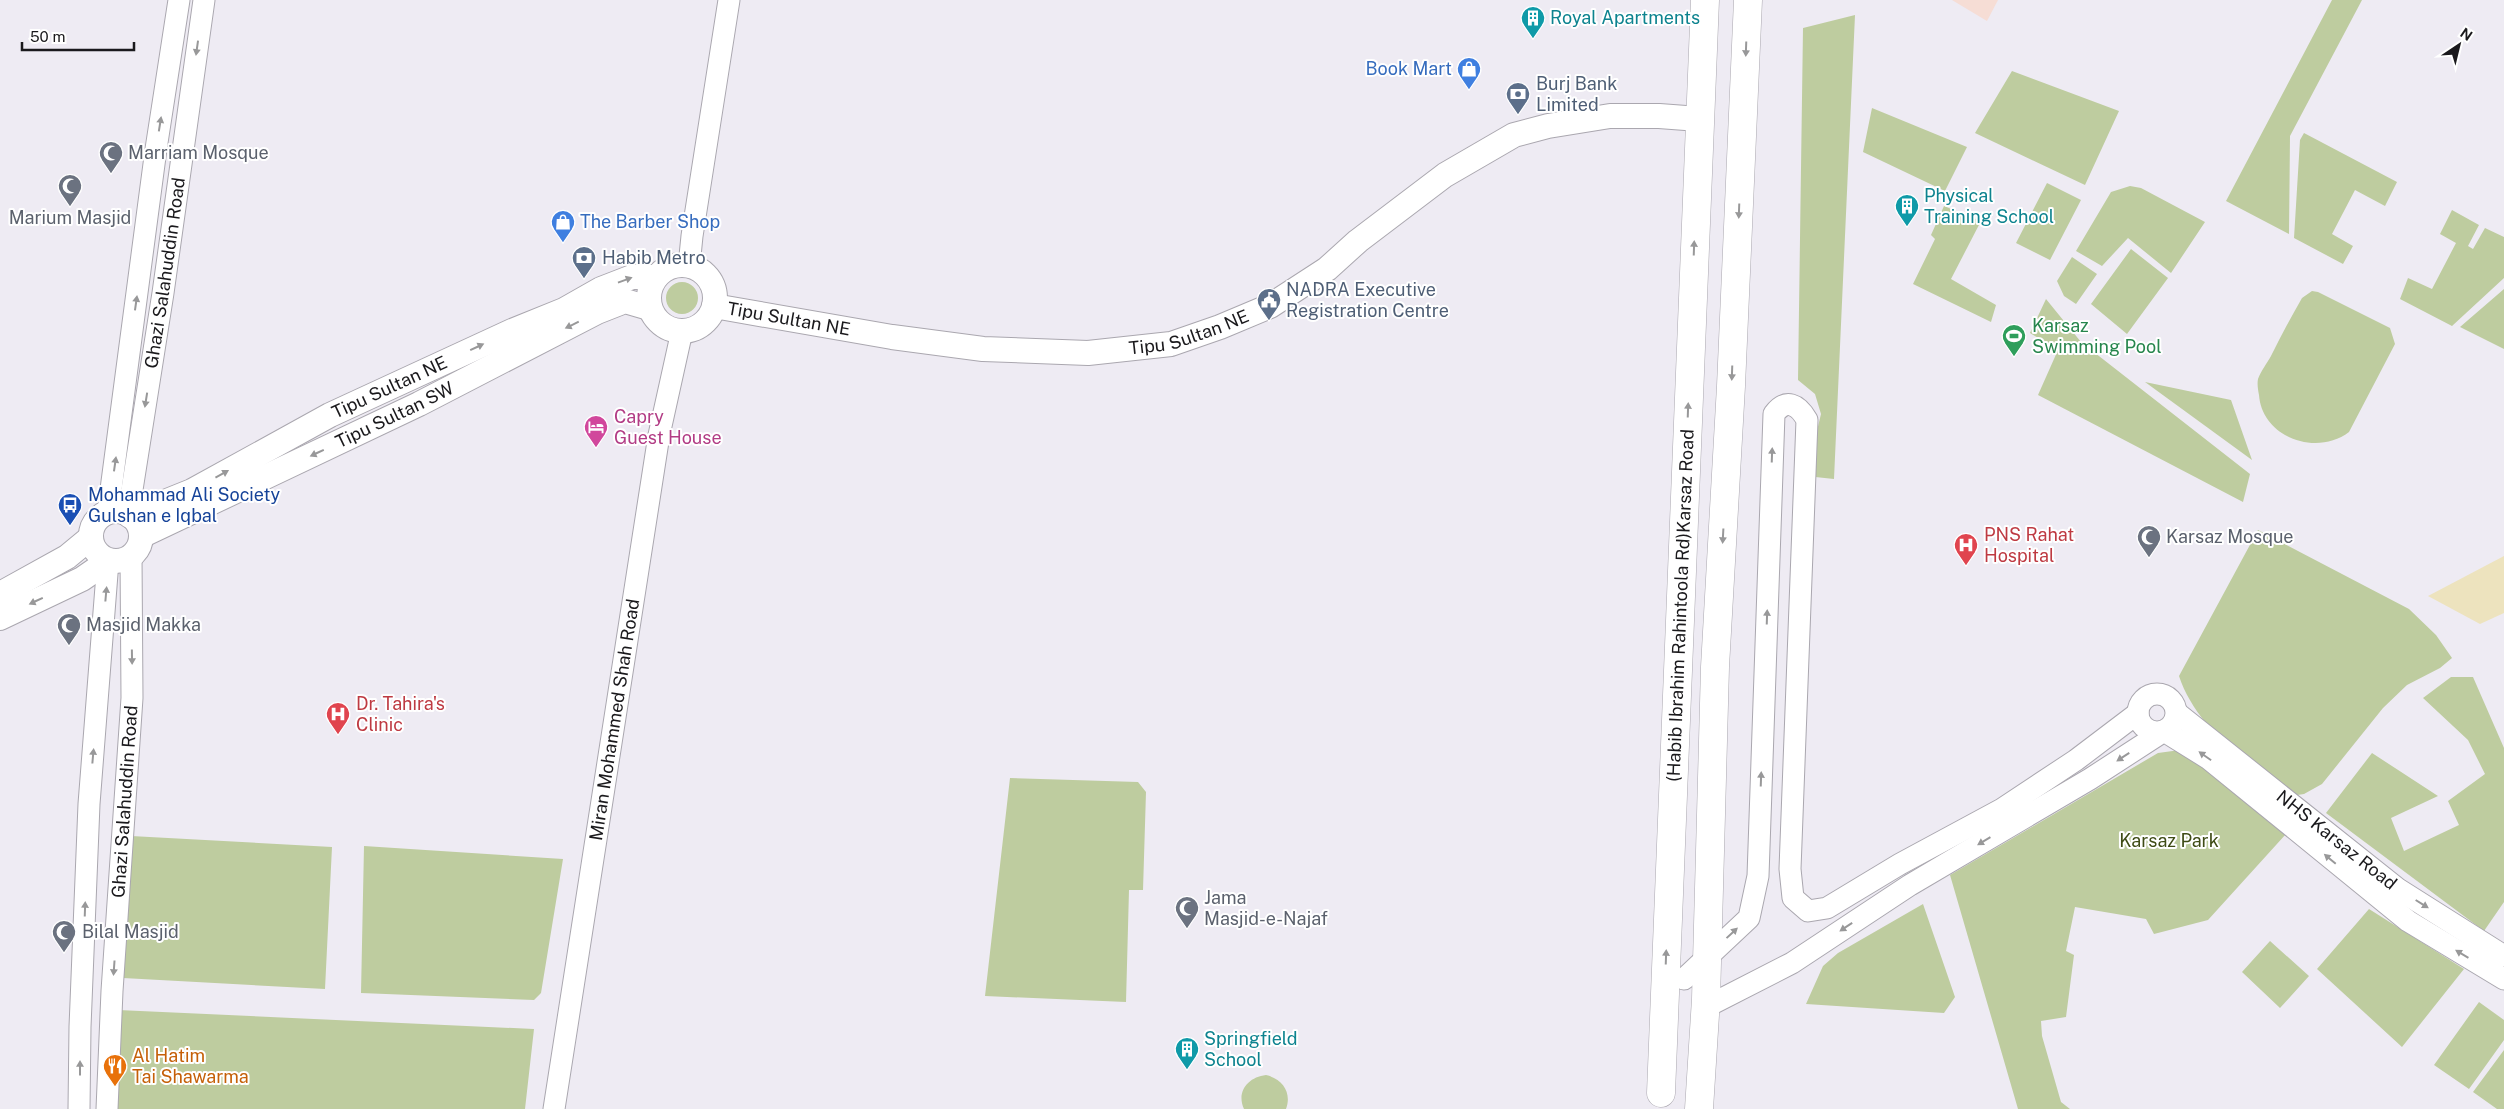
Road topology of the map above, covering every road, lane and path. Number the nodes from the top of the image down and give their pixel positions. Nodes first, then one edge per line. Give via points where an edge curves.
1 (179, 0) edge
2 (204, 0) edge
3 (730, 0) edge
4 (1705, 0) edge
5 (1748, 0) edge
6 (1699, 119) junction
7 (689, 266) junction
8 (656, 277) junction
9 (714, 306) junction
10 (649, 308) junction
11 (682, 331) junction
12 (128, 527) junction
13 (90, 538) junction
14 (108, 561) junction
15 (0, 594) edge
16 (0, 618) edge
17 (2138, 713) junction
18 (2177, 713) junction
19 (2164, 731) junction
20 (2076, 760) junction
21 (2090, 779) junction
22 (1708, 956) junction
23 (2504, 956) edge
24 (1684, 979) junction
25 (2504, 979) edge
26 (1706, 1003) junction
27 (1661, 1101) edge
28 (79, 1109) edge
29 (107, 1109) edge
30 (554, 1109) edge
31 (1699, 1109) edge

12 -> 1 street, Ghazi Salahuddin Road via 156,149
2 -> 12 street, Ghazi Salahuddin Road
3 - 7 street
4 - 6 highway, (Habib Ibrahim Rahintoola Rd)Karsaz Road
5 -> 22 highway via 1715,667
6 - 9 main road, Tipu Sultan NE via 1610,116 1514,135 1445,175 1358,241 1327,269 1270,306 1171,344 1088,353 982,349
27 -> 6 highway, (Habib Ibrahim Rahintoola Rd)Karsaz Road
7 - 8 main road, Tipu Sultan NE via 673,266
7 - 9 main road, Tipu Sultan NE via 708,279 714,289
8 - 10 main road via 650,287
12 -> 8 main road, Tipu Sultan NE via 330,415 564,310 601,289 632,277
9 - 11 main road, Tipu Sultan NE via 702,324
10 - 11 main road via 659,322 671,330
10 -> 12 main road, Tipu Sultan SW via 625,301 597,312 419,404
11 - 30 street, Miran Mohammed Shah Road via 658,435
12 - 13 main road via 102,515 93,525
12 - 14 main road via 116,562
12 -> 29 street, Ghazi Salahuddin Road via 132,698
13 - 14 main road via 96,552
13 - 15 main road via 67,557
14 -> 16 main road via 82,579
28 -> 14 street, Ghazi Salahuddin Road via 89,804
17 - 18 street via 2144,700 2157,694 2171,700
17 - 19 street via 2139,720 2149,731
17 - 20 street
18 - 19 street via 2175,721
18 -> 23 street, NHS Karsaz Road via 2398,889
19 -> 21 street
25 -> 19 street via 2408,921 2209,759
20 - 21 street
22 -> 20 street via 1749,918 1758,876 1774,414 1779,407 1794,404 1807,420 1790,869 1793,898 1808,911 1827,908 2002,809
21 -> 26 street via 1910,885 1792,964
22 - 24 street
22 - 26 highway
24 - 26 highway via 1694,979
24 - 27 highway via 1674,995 1674,1031
26 - 31 highway

